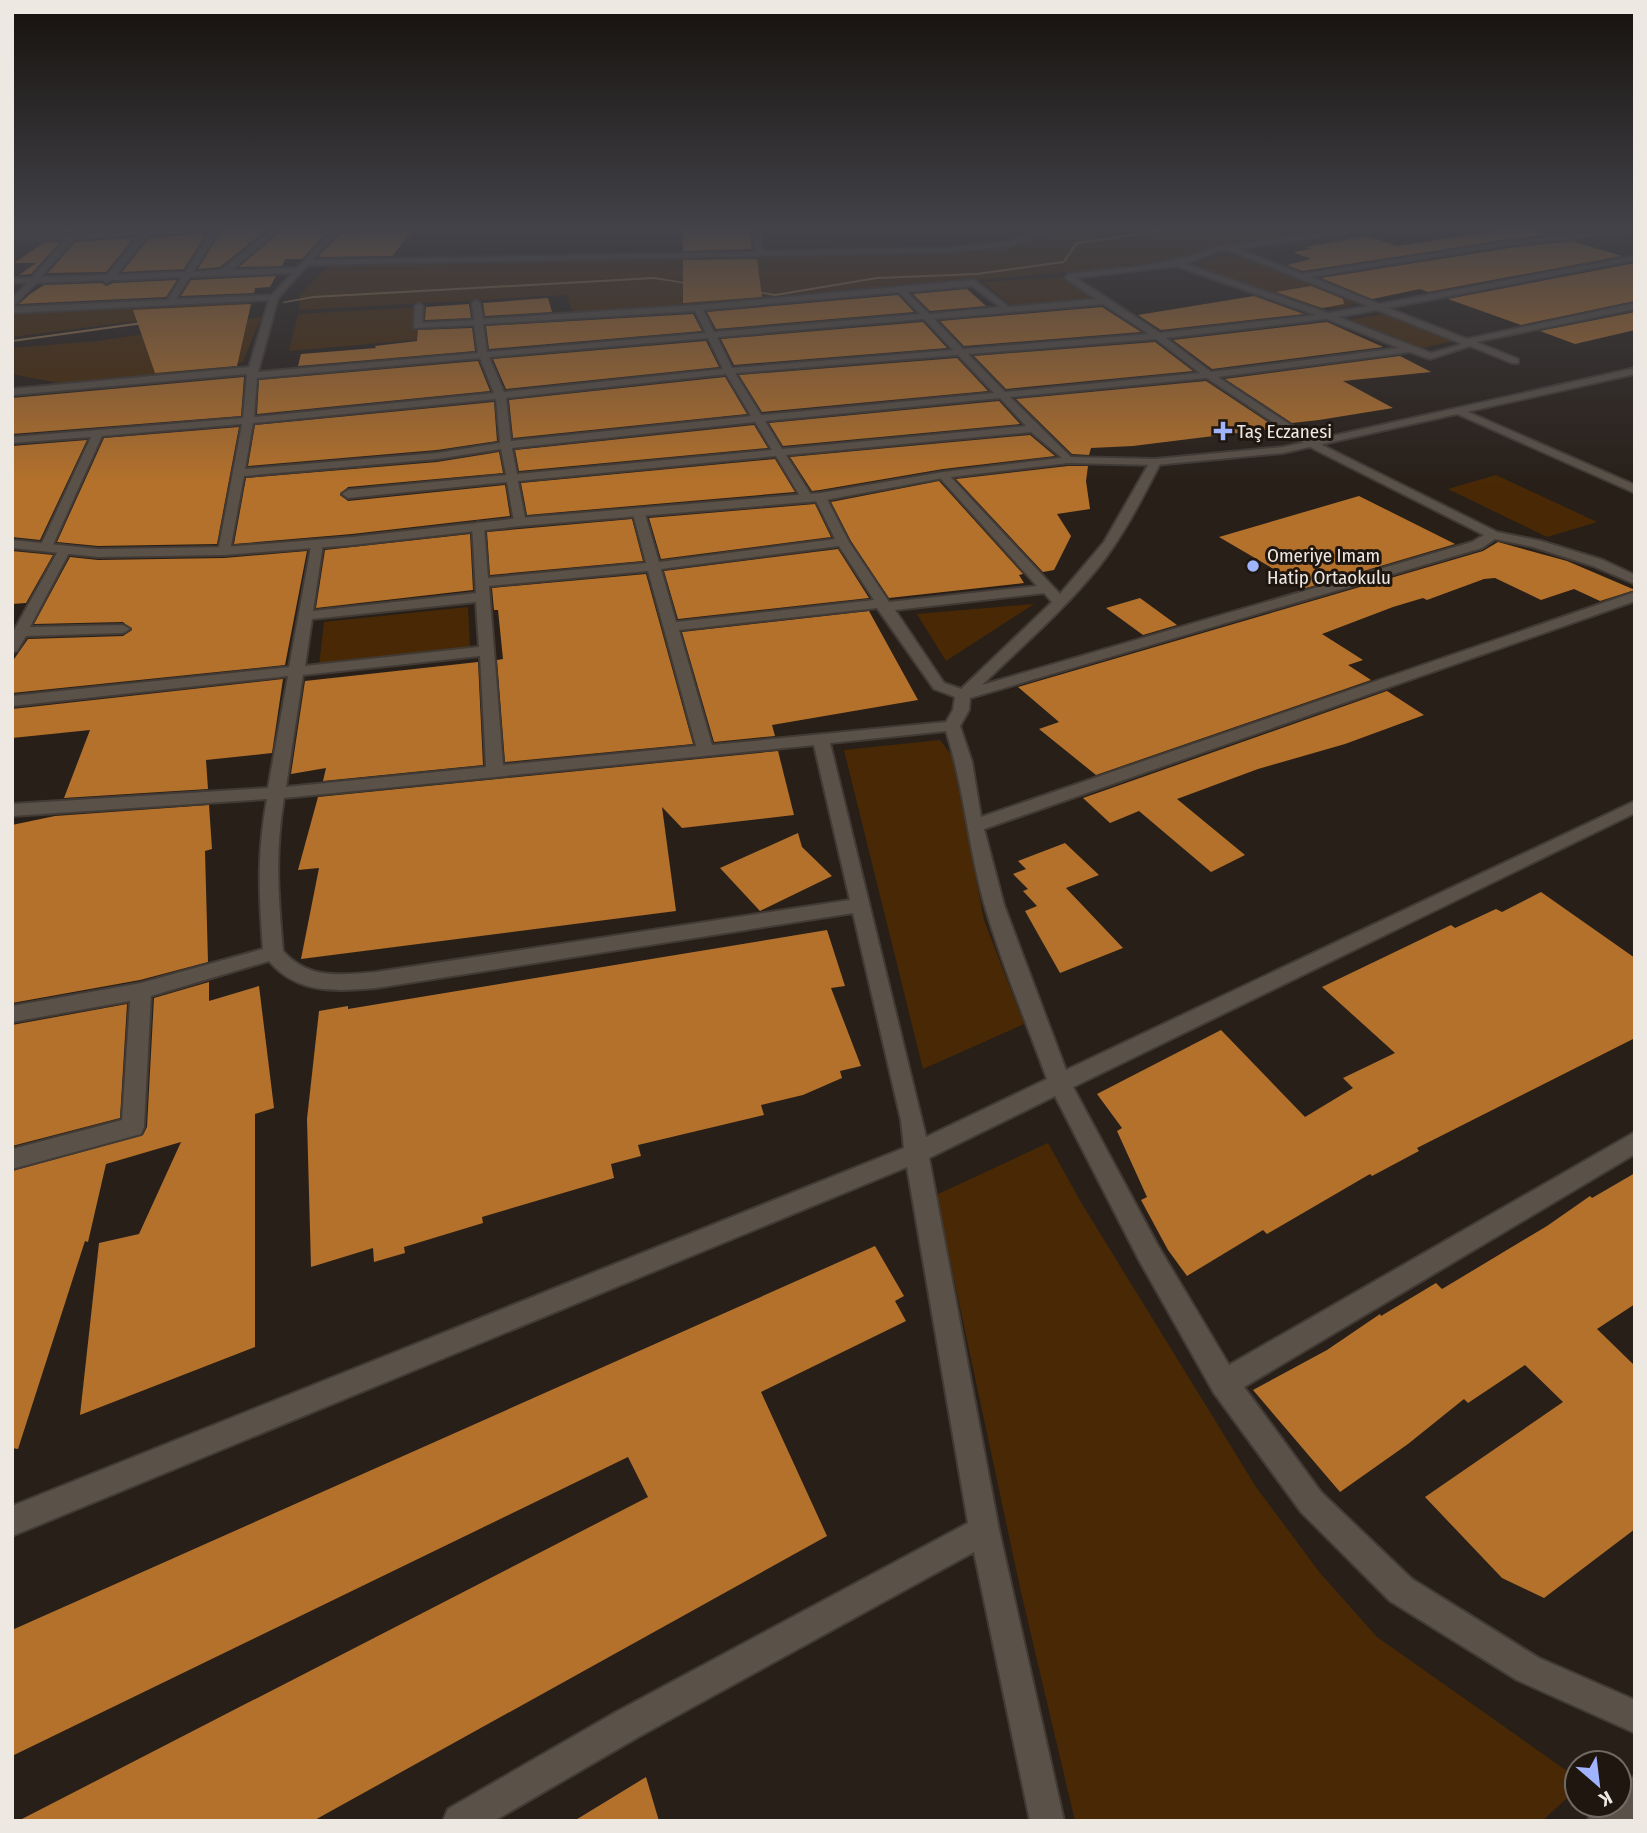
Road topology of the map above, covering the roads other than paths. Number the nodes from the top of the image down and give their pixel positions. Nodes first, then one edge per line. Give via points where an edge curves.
1 (270, 313) edge
2 (418, 313) edge
3 (477, 313) edge
4 (627, 313) edge
5 (700, 313) edge
6 (922, 313) edge
7 (971, 313) edge
8 (1122, 313) edge
9 (1318, 313) edge
10 (1347, 313) edge
11 (1392, 313) edge
12 (1604, 313) edge
13 (1328, 316) junction
14 (926, 317) junction
15 (478, 322) junction
16 (712, 335) junction
17 (1158, 336) junction
18 (1465, 342) junction
19 (1410, 349) junction
20 (963, 352) junction
21 (483, 355) junction
22 (1515, 360) dead end
23 (729, 371) junction
24 (1635, 371) edge
25 (253, 372) junction
26 (1209, 375) junction
27 (12, 392) edge
28 (1003, 395) junction
29 (501, 396) junction
30 (1458, 411) junction
31 (759, 419) junction
32 (248, 420) junction
33 (1034, 428) junction
34 (98, 433) junction
35 (12, 440) edge
36 (506, 445) junction
37 (1314, 445) junction
38 (778, 452) junction
39 (1068, 460) junction
40 (1155, 461) junction
41 (239, 473) junction
42 (943, 475) junction
43 (513, 477) junction
44 (1635, 489) edge
45 (348, 494) dead end
46 (814, 497) junction
47 (639, 514) junction
48 (520, 522) junction
49 (478, 526) junction
50 (1493, 535) junction
51 (843, 542) junction
52 (12, 544) edge
53 (317, 544) junction
54 (46, 547) junction
55 (64, 551) junction
56 (224, 551) junction
57 (656, 566) junction
58 (1635, 580) edge
59 (480, 590) junction
60 (1052, 596) junction
61 (1635, 596) edge
62 (883, 605) junction
63 (305, 616) junction
64 (20, 624) edge
65 (669, 627) junction
66 (123, 629) dead end
67 (12, 648) edge
68 (486, 652) junction
69 (294, 671) junction
70 (963, 695) junction
71 (12, 701) edge
72 (952, 726) junction
73 (821, 740) junction
74 (706, 752) junction
75 (495, 772) junction
76 (277, 793) junction
77 (1635, 806) edge
78 (12, 810) edge
79 (974, 826) junction
80 (860, 905) junction
81 (273, 953) junction
82 (141, 991) junction
83 (12, 1014) edge
84 (1060, 1084) junction
85 (1635, 1142) edge
86 (916, 1153) junction
87 (12, 1159) edge
88 (1224, 1383) junction
89 (12, 1521) edge
90 (984, 1531) junction
91 (1635, 1717) edge
92 (1635, 1793) edge
93 (460, 1821) edge
94 (1047, 1821) edge
95 (1604, 1821) edge

1 - 25 street
2 - 15 street via 417,326
3 - 15 street
4 - 15 street
5 - 16 street
6 - 14 street
7 - 14 street
8 - 17 street
9 - 13 street
10 - 13 street
11 - 18 street
12 - 18 street
13 - 17 street
13 - 19 street
14 - 16 street
14 - 20 street
15 - 21 street
16 - 21 street
16 - 23 street
17 - 20 street
17 - 26 street
18 - 19 street via 1465,347 1430,356
18 - 22 street
19 - 26 street
20 - 23 street
20 - 28 street
21 - 25 street
21 - 29 street
23 - 29 street
23 - 31 street
24 - 30 street
25 - 27 street
25 - 32 street
26 - 28 street
26 - 37 street
28 - 31 street
28 - 33 street
29 - 32 street
29 - 36 street
30 - 37 street
30 - 44 street
31 - 36 street
31 - 38 street
32 - 34 street
32 - 41 street
33 - 38 street
33 - 39 street
34 - 35 street
34 - 54 street
36 - 41 street via 437,456
36 - 43 street
37 - 40 street
37 - 50 street
38 - 43 street
38 - 46 street
39 - 40 street
39 - 42 street
40 - 60 street via 1094,565
41 - 56 street
42 - 46 street
42 - 60 street
43 - 45 street
43 - 48 street
46 - 47 street
46 - 51 street
47 - 48 street
47 - 57 street
48 - 49 street
49 - 53 street
49 - 59 street
50 - 58 street via 1598,563
50 - 70 street via 1463,549
51 - 57 street
51 - 62 street
52 - 54 street
53 - 56 street
53 - 63 street
54 - 55 street
55 - 56 street
55 - 64 street
57 - 59 street
57 - 65 street
59 - 63 street
59 - 68 street
60 - 62 street
60 - 70 street via 1031,632
61 - 79 street
62 - 65 street
62 - 70 street via 939,686
63 - 69 street
64 - 66 street
64 - 67 street
65 - 74 street
68 - 69 street
68 - 75 street
69 - 71 street
69 - 76 street
70 - 72 street
72 - 73 street
72 - 79 street via 964,762
73 - 74 street
73 - 80 street
74 - 75 street
75 - 76 street
76 - 78 street
76 - 81 street via 267,865
77 - 84 street
79 - 84 street via 994,905
80 - 81 street via 376,980 330,983 304,979 288,972
80 - 86 street
81 - 82 street
82 - 83 street
82 - 87 street via 134,1127
84 - 86 street
84 - 88 street via 1148,1252
85 - 88 street
86 - 89 street
86 - 90 street
88 - 91 street via 1311,1502 1401,1590 1528,1669
90 - 93 street via 628,1724
90 - 94 street
92 - 95 street

